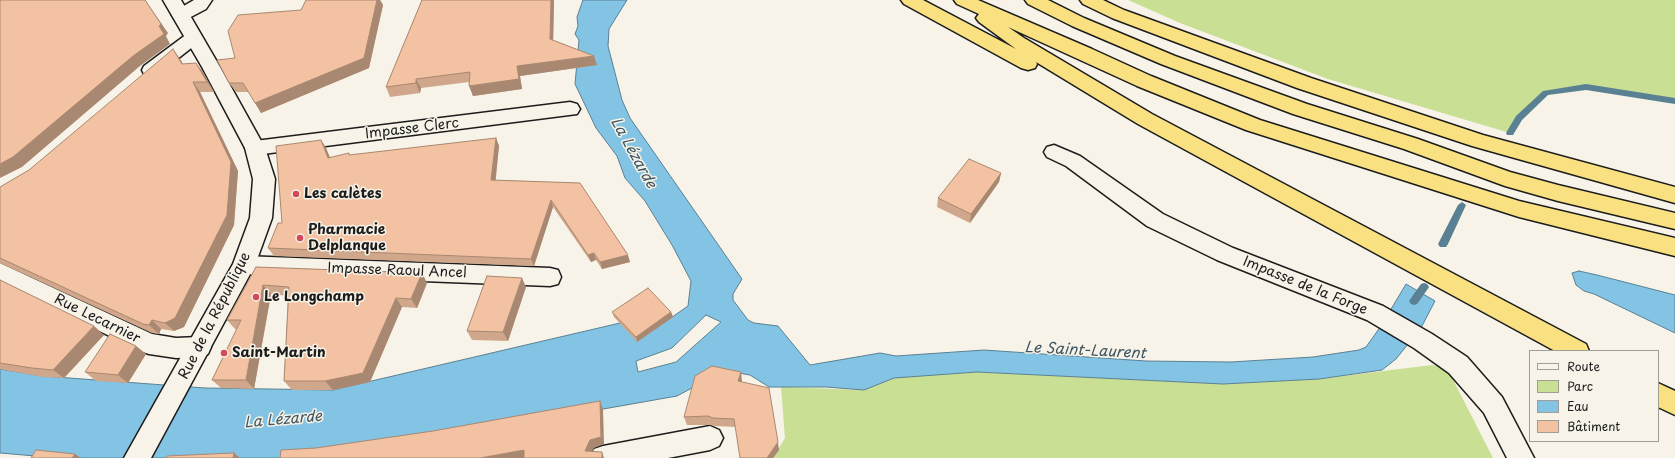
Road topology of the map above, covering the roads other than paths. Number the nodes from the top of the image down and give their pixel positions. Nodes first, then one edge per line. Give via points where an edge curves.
1 (203, 0) edge
2 (910, 0) edge
3 (960, 0) edge
4 (963, 0) edge
5 (1034, 0) edge
6 (1089, 0) edge
7 (176, 8) edge
8 (193, 38) junction
9 (136, 82) edge
10 (570, 109) dead end
11 (1145, 119) junction
12 (1411, 144) junction
13 (255, 148) junction
14 (1054, 152) dead end
15 (1675, 195) edge
16 (1675, 202) edge
17 (1675, 221) edge
18 (1675, 247) edge
19 (244, 265) junction
20 (0, 272) edge
21 (550, 276) dead end
22 (199, 346) junction
23 (1575, 350) edge
24 (1659, 395) edge
25 (1675, 404) edge
26 (710, 438) dead end
27 (138, 458) edge
28 (603, 458) edge
29 (1521, 458) edge

1 - 7 street via 200,5
2 - 11 highway via 1024,62
3 - 11 highway via 1017,42
4 - 18 highway via 1144,81 1253,125 1519,209
5 - 12 highway via 1078,22 1168,60 1300,109
6 - 15 highway via 1118,14 1304,83 1479,141
7 - 8 street, Rue de la République
8 - 9 street
8 - 13 street, Rue de la République
10 - 13 street, Impasse Clerc
11 - 23 highway
12 - 16 highway via 1582,184
12 - 17 highway via 1505,178
13 - 19 street, Rue de la République via 264,179 261,218
14 - 29 street, Impasse de la Forge via 1072,161 1155,220 1225,254 1376,313 1423,341 1458,365 1493,405
19 - 21 street, Impasse Raoul Ancel
19 - 22 street, Rue de la République
20 - 22 street, Rue Lecarnier via 149,344 176,348
22 - 27 street, Rue de la République
24 - 25 highway
26 - 28 street

